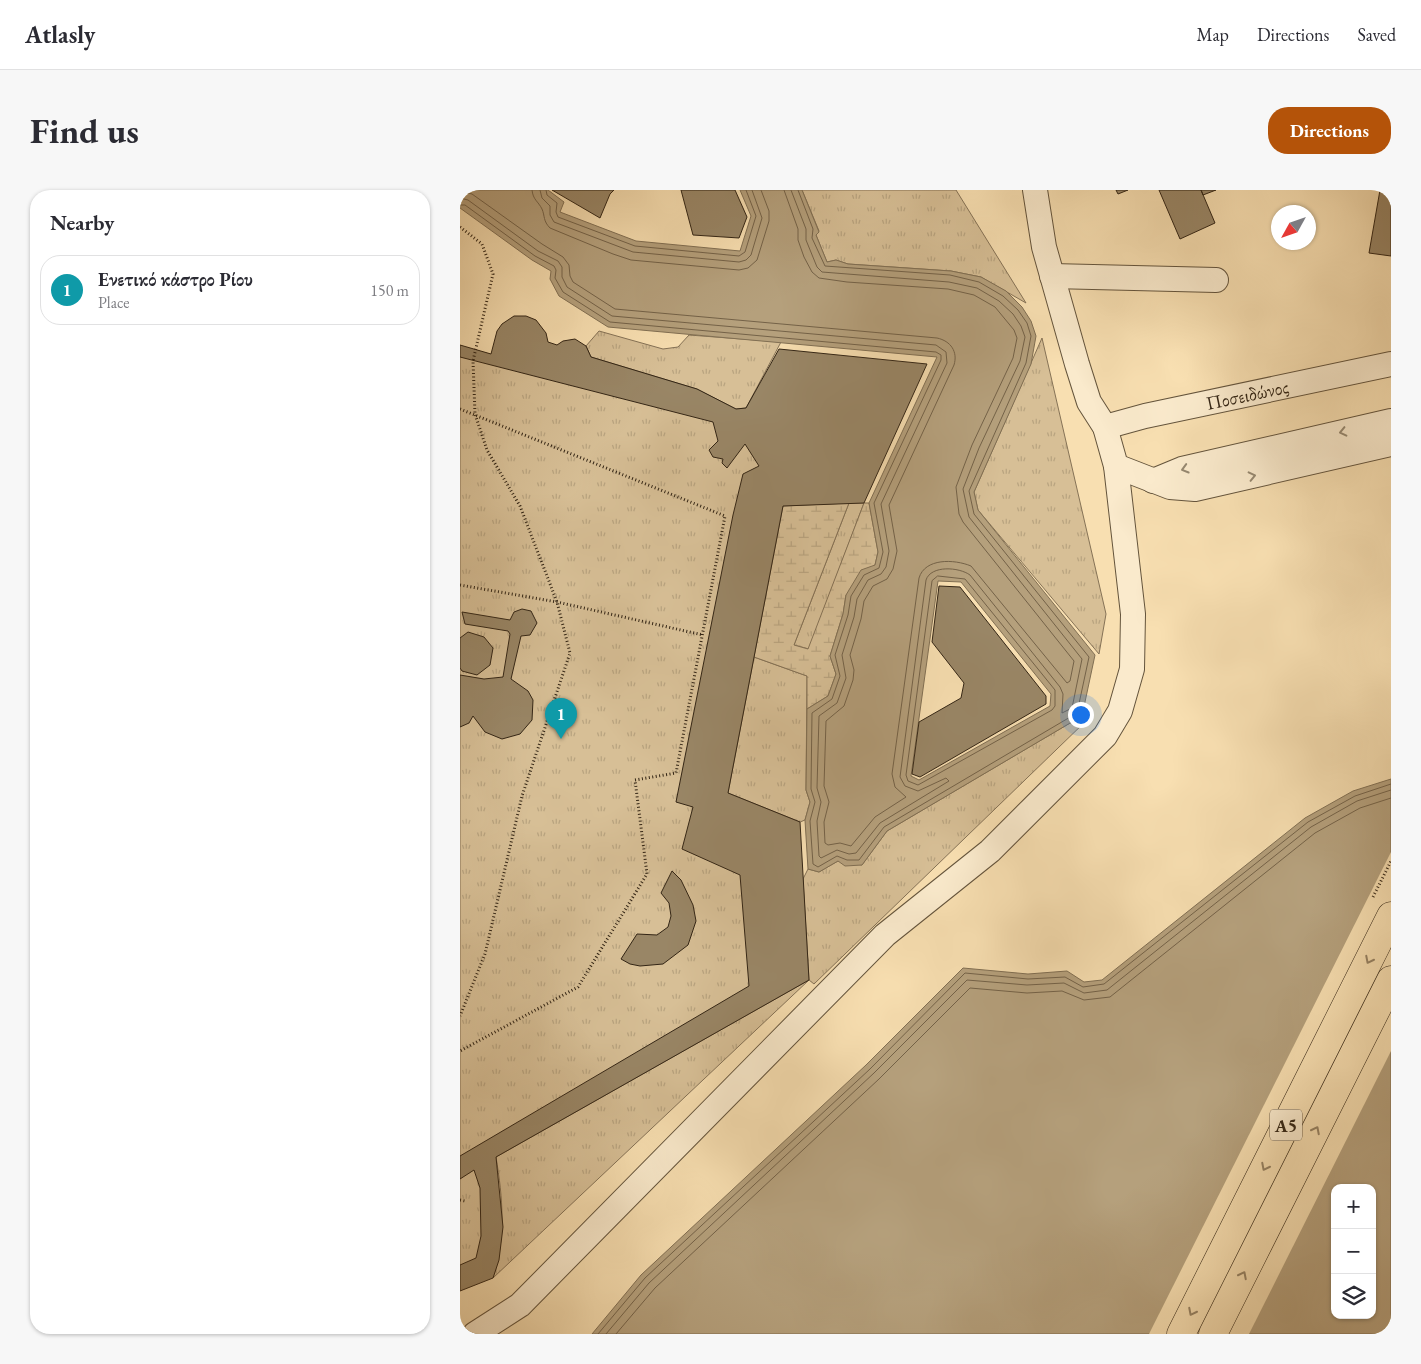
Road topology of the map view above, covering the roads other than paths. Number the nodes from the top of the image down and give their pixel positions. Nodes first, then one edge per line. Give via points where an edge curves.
1 (1035, 190) edge
2 (1052, 276) junction
3 (1216, 280) dead end
4 (1391, 364) edge
5 (1391, 421) edge
6 (1105, 427) junction
7 (1391, 444) edge
8 (1116, 466) junction
9 (1153, 481) junction
10 (1391, 916) edge
11 (1391, 980) edge
12 (476, 1334) edge
13 (1181, 1334) edge
14 (1213, 1334) edge

1 - 2 street
2 - 3 street
2 - 6 street via 1089,402
4 - 6 street, Ποσειδώνος
5 -> 9 street via 1182,469
6 - 8 street
9 -> 7 street via 1194,489
8 - 9 street
8 - 12 street via 1133,614 1132,669 1120,711 1106,736 990,851 885,935 520,1305
10 -> 13 highway, Α5
14 -> 11 highway, Α5

